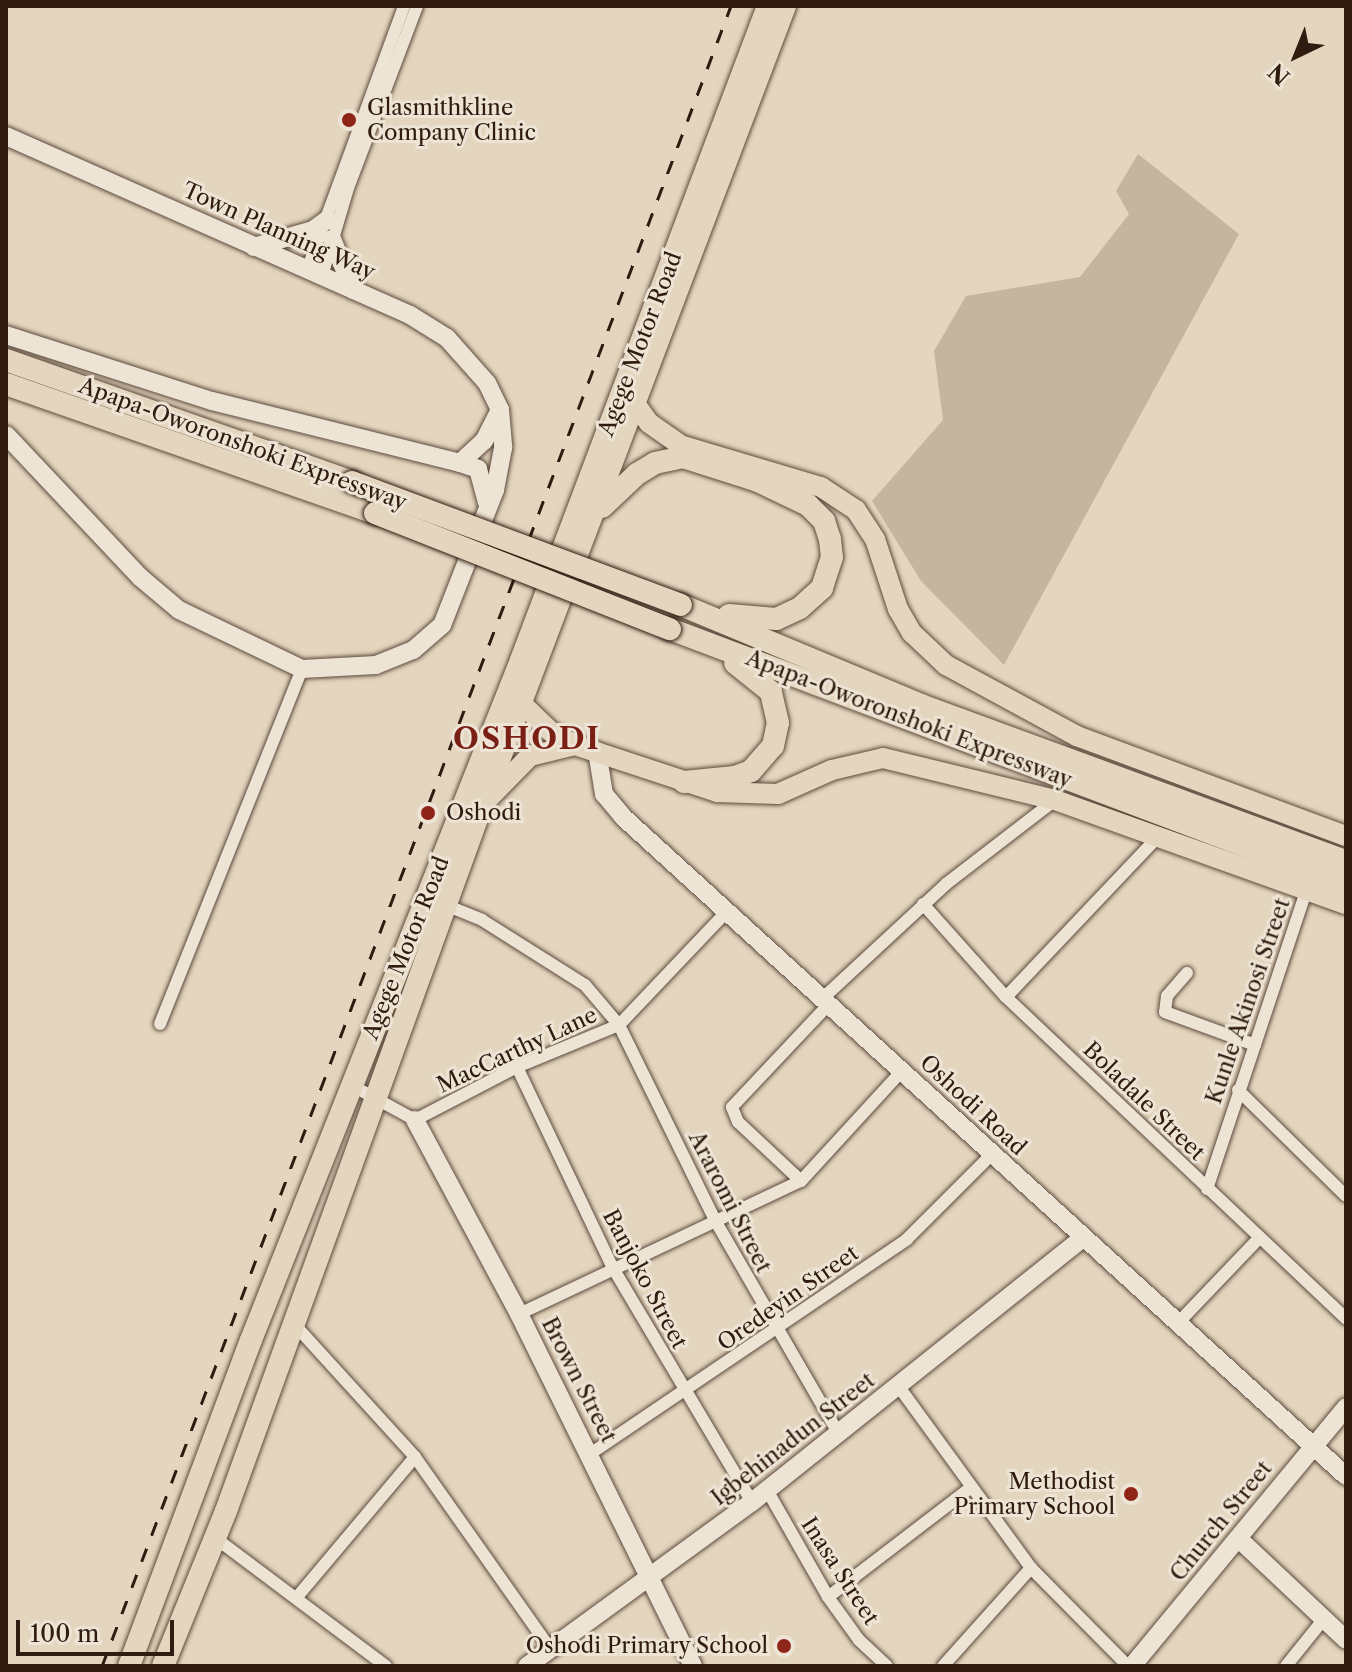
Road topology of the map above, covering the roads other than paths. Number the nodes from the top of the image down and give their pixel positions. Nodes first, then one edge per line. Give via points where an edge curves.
1 (404, 6) edge
2 (417, 6) edge
3 (768, 6) edge
4 (785, 6) edge
5 (6, 136) edge
6 (705, 197) junction
7 (331, 221) junction
8 (254, 247) junction
9 (314, 273) junction
10 (353, 290) junction
11 (6, 335) edge
12 (6, 360) edge
13 (6, 384) edge
14 (636, 405) junction
15 (500, 410) junction
16 (6, 435) edge
17 (460, 463) junction
18 (597, 512) junction
19 (487, 513) junction
20 (681, 605) junction
21 (670, 629) junction
22 (302, 669) junction
23 (522, 704) junction
24 (575, 745) junction
25 (597, 751) junction
26 (684, 782) junction
27 (1055, 800) junction
28 (482, 805) junction
29 (1159, 836) junction
30 (1346, 836) edge
31 (1346, 861) edge
32 (1310, 880) junction
33 (1346, 884) edge
34 (923, 904) junction
35 (1346, 904) edge
36 (448, 906) junction
37 (728, 910) junction
38 (1187, 973) dead end
39 (1006, 997) junction
40 (826, 1001) junction
41 (160, 1024) dead end
42 (619, 1025) junction
43 (1255, 1045) junction
44 (517, 1067) junction
45 (901, 1072) junction
46 (351, 1085) junction
47 (1238, 1090) junction
48 (377, 1102) junction
49 (415, 1120) junction
50 (992, 1154) junction
51 (801, 1181) junction
52 (1207, 1189) junction
53 (1346, 1196) edge
54 (716, 1222) junction
55 (1260, 1237) junction
56 (1082, 1239) junction
57 (613, 1268) junction
58 (519, 1314) junction
59 (1346, 1319) edge
60 (294, 1324) junction
61 (1177, 1324) junction
62 (774, 1331) junction
63 (899, 1387) junction
64 (684, 1394) junction
65 (1346, 1407) edge
66 (839, 1434) junction
67 (1313, 1447) junction
68 (590, 1454) junction
69 (415, 1457) junction
70 (1346, 1476) edge
71 (969, 1489) junction
72 (767, 1490) junction
73 (752, 1502) junction
74 (214, 1537) junction
75 (1239, 1539) junction
76 (1031, 1568) junction
77 (648, 1579) junction
78 (297, 1597) junction
79 (828, 1597) junction
80 (1323, 1620) junction
81 (1346, 1640) edge
82 (549, 1647) junction
83 (129, 1666) edge
84 (163, 1666) edge
85 (386, 1666) edge
86 (527, 1666) edge
87 (693, 1666) edge
88 (887, 1666) edge
89 (943, 1666) edge
90 (1130, 1666) edge
91 (1286, 1666) edge

1 - 7 street
2 - 7 street
3 - 6 highway, Agege Motor Road
4 - 6 highway, Agege Motor Road
5 - 8 street, Town Planning Way
6 - 14 highway, Agege Motor Road
6 - 46 highway, Agege Motor Road
7 - 8 street
7 - 9 street
7 - 9 street
7 - 10 street
8 - 9 street, Town Planning Way
9 - 10 street, Town Planning Way
10 - 15 street, Town Planning Way via 447,338 471,360
11 - 17 street, Apapa-Oworonshoki Expressway via 212,401
12 - 20 highway, Apapa-Oworonshoki Expressway, bridge
13 - 21 highway, Apapa-Oworonshoki Expressway, bridge via 375,513
14 - 18 highway, Agege Motor Road
14 - 30 main road, Apapa-Oworonshoki Expressway via 649,423 680,445 821,487 856,510 875,539 898,609 912,633 946,665 1077,736
15 - 17 street via 484,441
15 - 19 street via 503,448
16 - 22 street via 140,577 179,610
17 - 19 street via 478,469 485,480
18 - 20 highway via 637,474 655,463 683,457 792,494 824,521 832,557 822,588 785,616 754,620
18 - 23 highway, Agege Motor Road
19 - 22 street via 450,611 429,638 376,665
20 - 31 highway, Apapa-Oworonshoki Expressway via 921,705
21 - 26 highway via 744,668 774,700 773,746 751,771
21 - 32 highway, Apapa-Oworonshoki Expressway
22 - 41 street
23 - 24 main road, Apapa-Oworonshoki Expressway via 551,732
23 - 28 highway, Agege Motor Road
24 - 25 main road, Apapa-Oworonshoki Expressway
24 - 28 main road, Apapa-Oworonshoki Expressway via 530,756
25 - 26 main road, Apapa-Oworonshoki Expressway
25 - 37 street, Oshodi Road via 599,779 613,806
26 - 27 main road, Apapa-Oworonshoki Expressway via 753,797 778,794 832,770 883,758
27 - 29 main road, Apapa-Oworonshoki Expressway
27 - 34 street
28 - 36 highway, Agege Motor Road
29 - 32 main road, Apapa-Oworonshoki Expressway
29 - 39 street
32 - 33 highway, Apapa-Oworonshoki Expressway
32 - 35 main road, Apapa-Oworonshoki Expressway
32 - 43 street, Kunle Akinosi Street
34 - 39 street, Boladale Street
34 - 40 street
36 - 42 street, Araromi Street via 482,920 585,985
36 - 48 highway, Agege Motor Road
37 - 40 street, Oshodi Road
37 - 42 street, MacCarthy Lane
38 - 43 street via 1167,996 1165,1012
39 - 52 street, Boladale Street
40 - 45 street, Oshodi Road
40 - 51 street via 732,1107 738,1122
42 - 44 street, MacCarthy Lane
42 - 54 street, Araromi Street
43 - 47 street, Kunle Akinosi Street
44 - 49 street, MacCarthy Lane
44 - 57 street, Banjoko Street
45 - 50 street, Oshodi Road
45 - 51 street
46 - 48 street
46 - 83 highway, Agege Motor Road
47 - 52 street, Kunle Akinosi Street
47 - 53 street
48 - 49 street
48 - 60 highway, Agege Motor Road
49 - 58 street, Brown Street
50 - 56 street, Oshodi Road
50 - 62 street, Oredeyin Street via 907,1239
51 - 54 street
52 - 55 street, Boladale Street
54 - 57 street
54 - 62 street, Araromi Street
55 - 59 street, Boladale Street
55 - 61 street
56 - 61 street, Oshodi Road
56 - 63 street, Igbehinadun Street
57 - 58 street
57 - 64 street, Banjoko Street
58 - 68 street, Brown Street
60 - 69 street
60 - 74 highway, Agege Motor Road
61 - 67 street, Oshodi Road
62 - 64 street, Oredeyin Street
62 - 66 street, Araromi Street
63 - 66 street, Igbehinadun Street
63 - 71 street
64 - 68 street, Oredeyin Street
64 - 73 street, Banjoko Street
65 - 67 street, Church Street
66 - 72 street, Igbehinadun Street
67 - 70 street, Oshodi Road
67 - 75 street, Church Street
68 - 77 street, Brown Street
69 - 78 street
69 - 82 street
71 - 76 street
71 - 79 street
72 - 73 street, Igbehinadun Street
72 - 79 street, Inasa Street
73 - 77 street, Igbehinadun Street
74 - 78 street
74 - 84 highway, Agege Motor Road
75 - 80 street
75 - 90 street, Church Street
76 - 89 street
76 - 90 street
77 - 82 street, Igbehinadun Street
77 - 87 street, Brown Street
78 - 85 street
79 - 88 street, Inasa Street via 859,1640
80 - 81 street
80 - 91 street
82 - 86 street, Igbehinadun Street

